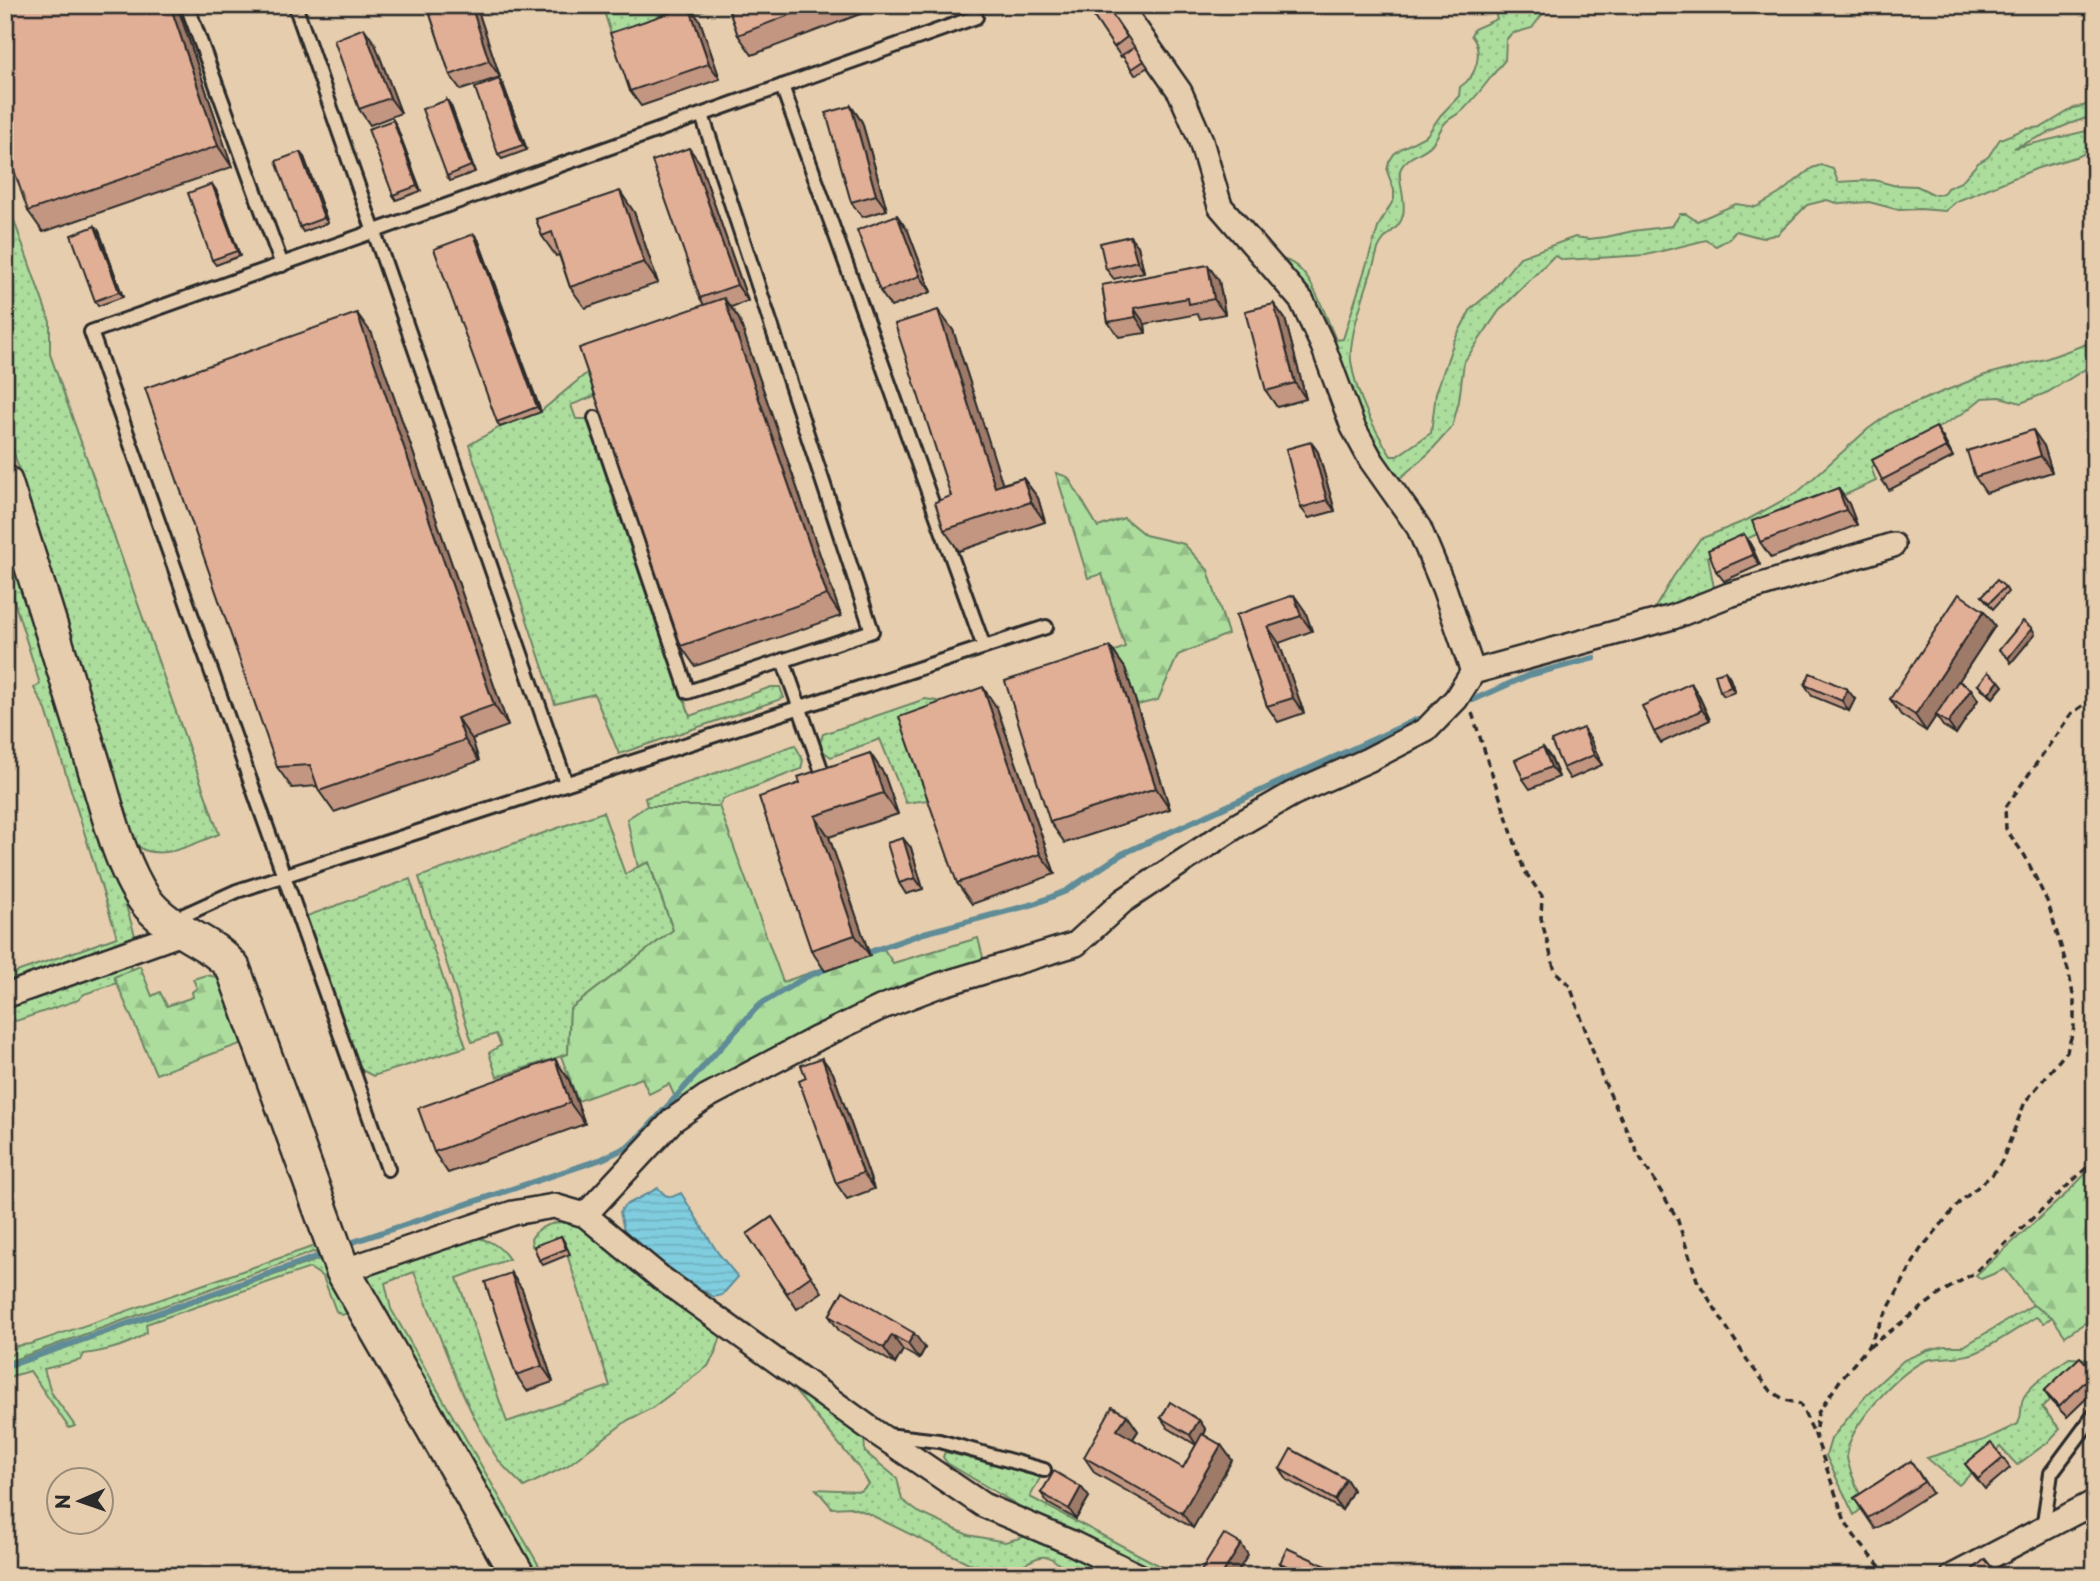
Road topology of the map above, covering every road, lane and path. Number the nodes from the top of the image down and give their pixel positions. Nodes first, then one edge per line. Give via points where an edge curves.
1 (187, 5) edge
2 (295, 5) edge
3 (1119, 5) edge
4 (976, 17) dead end
5 (782, 86) junction
6 (702, 115) junction
7 (375, 233) junction
8 (282, 265) junction
9 (594, 418) edge
10 (5, 482) edge
11 (1893, 545) dead end
12 (1046, 627) dead end
13 (984, 647) junction
14 (783, 660) junction
15 (1468, 679) junction
16 (2095, 697) edge
17 (799, 708) junction
18 (821, 769) edge
19 (566, 783) junction
20 (284, 875) junction
21 (174, 928) junction
22 (5, 996) edge
23 (2095, 1160) edge
24 (388, 1169) dead end
25 (585, 1215) junction
26 (343, 1271) junction
27 (1867, 1348) junction
28 (2095, 1414) edge
29 (878, 1434) junction
30 (1815, 1435) junction
31 (1044, 1470) dead end
32 (2095, 1502) edge
33 (2043, 1529) junction
34 (517, 1576) edge
35 (1139, 1576) edge
36 (1888, 1576) edge
37 (1953, 1576) edge

1 - 8 lane
2 - 7 lane
3 - 15 street via 1180,92 1200,138 1220,206 1302,301 1353,427 1419,528 1444,587
4 - 5 lane
5 - 6 lane
5 - 13 lane
6 - 7 lane
6 - 14 lane via 872,631
7 - 8 lane
7 - 19 lane
8 - 20 lane via 91,332
9 - 14 lane via 688,692
10 - 21 street via 127,865 147,902
11 - 15 street
12 - 13 lane
13 - 17 lane
14 - 17 lane
15 - 25 street via 1426,730 1238,825 1123,901 1076,944 880,1008 706,1097 673,1120
15 - 30 path via 1524,870 1542,896 1541,918 1555,971 1570,986 1602,1077 1637,1154 1677,1218 1697,1280 1749,1363 1771,1391 1800,1404
16 - 27 path via 2071,714 2055,734 2005,808 2004,818 2048,902 2068,970 2074,1028 2067,1051 2025,1102 1993,1174 1960,1202 1920,1250
17 - 18 lane
17 - 19 lane
19 - 20 lane
20 - 21 lane via 237,891
20 - 24 lane
21 - 22 street
21 - 26 street via 224,957 233,968
23 - 27 path via 1974,1273
25 - 26 street via 554,1206 513,1213
25 - 29 street via 661,1278
26 - 34 street
27 - 30 path via 1818,1413
28 - 33 lane via 2051,1473
29 - 31 lane via 939,1441
29 - 35 street via 983,1504
30 - 36 path via 1845,1521
32 - 33 street
33 - 37 street

